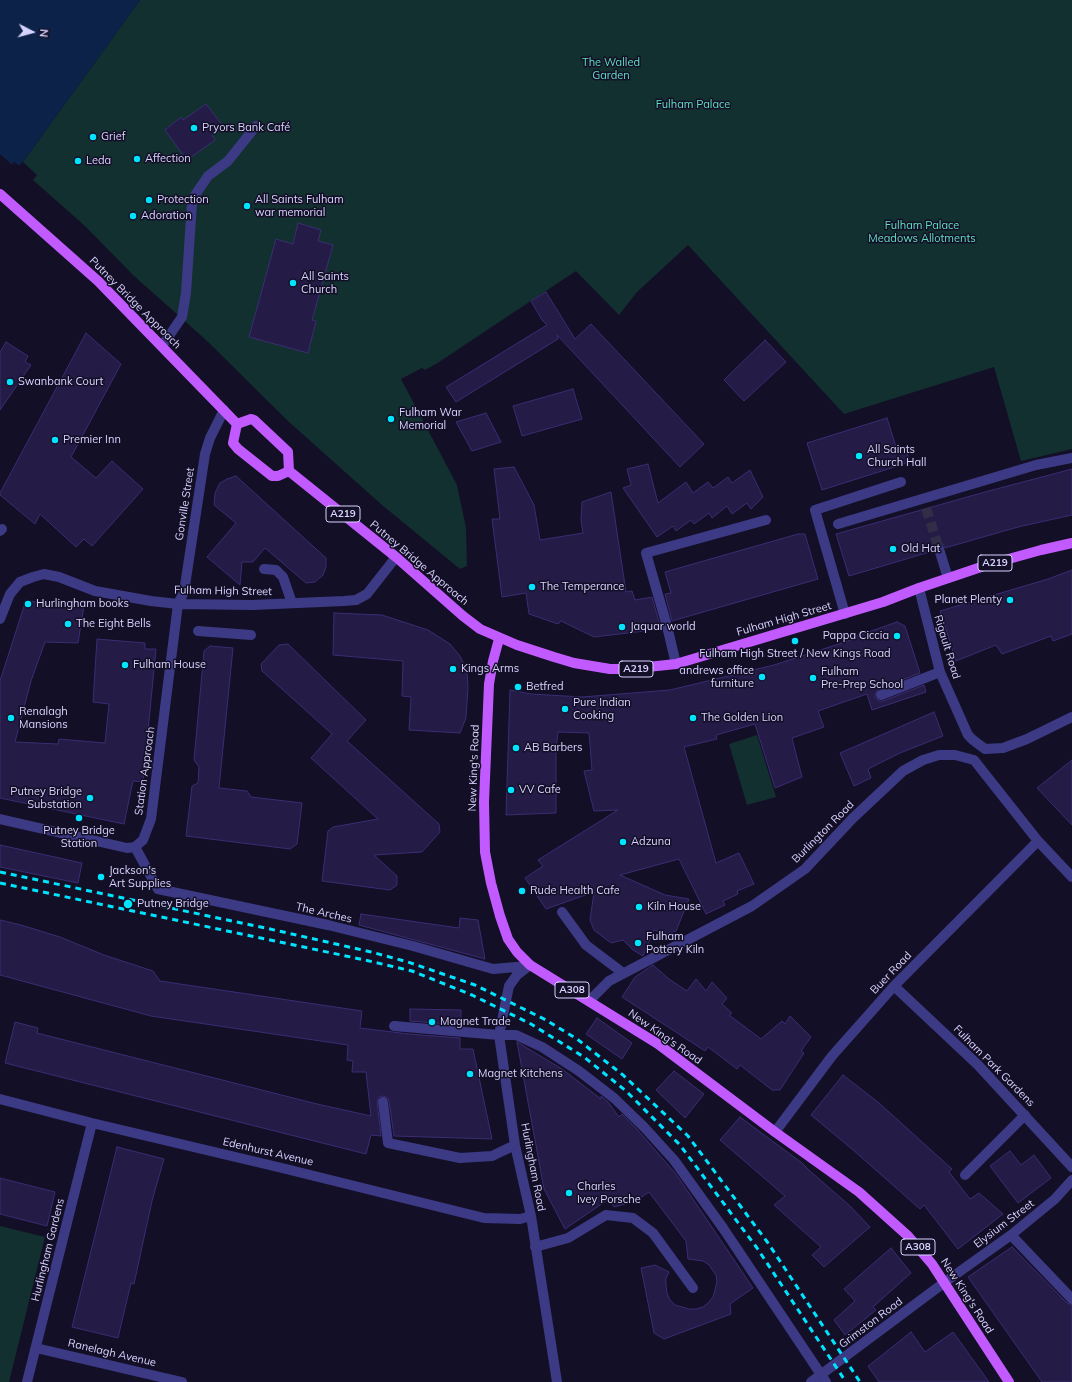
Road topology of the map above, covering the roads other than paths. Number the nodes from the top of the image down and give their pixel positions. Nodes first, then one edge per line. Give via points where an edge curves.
1 (256, 126) dead end
2 (0, 194) edge
3 (162, 346) junction
4 (224, 410) junction
5 (237, 424) junction
6 (1072, 458) edge
7 (289, 471) junction
8 (901, 482) dead end
9 (923, 498) junction
10 (926, 508) tunnel mouth
11 (766, 520) dead end
12 (838, 524) dead end
13 (1072, 543) edge
14 (939, 549) tunnel mouth
15 (396, 557) junction
16 (264, 568) dead end
17 (948, 578) junction
18 (919, 588) junction
19 (292, 603) junction
20 (178, 604) junction
21 (845, 614) junction
22 (0, 619) edge
23 (198, 631) dead end
24 (252, 635) dead end
25 (499, 639) junction
26 (676, 664) junction
27 (940, 672) junction
28 (881, 695) dead end
29 (1072, 717) edge
30 (0, 819) edge
31 (1038, 841) junction
32 (135, 847) junction
33 (1072, 877) edge
34 (562, 912) dead end
35 (530, 966) junction
36 (623, 973) junction
37 (894, 986) junction
38 (589, 1001) junction
39 (394, 1026) dead end
40 (499, 1035) junction
41 (0, 1099) edge
42 (383, 1102) dead end
43 (1025, 1115) junction
44 (92, 1123) junction
45 (775, 1132) junction
46 (516, 1144) junction
47 (1072, 1167) edge
48 (965, 1175) dead end
49 (1072, 1180) edge
50 (530, 1216) junction
51 (1011, 1236) junction
52 (535, 1247) junction
53 (945, 1282) junction
54 (694, 1288) dead end
55 (1072, 1299) edge
56 (36, 1348) junction
57 (824, 1378) edge
58 (27, 1382) edge
59 (182, 1382) edge
60 (557, 1382) edge
61 (811, 1382) edge
62 (1009, 1382) edge

1 - 3 street via 228,161 208,176 195,195 192,203 182,317
2 - 3 main road, Putney Bridge Approach via 98,281
3 - 4 main road, Putney Bridge Approach
4 - 5 main road, Putney Bridge Approach
4 - 20 street, Gonville Street via 204,454 184,592
5 - 7 main road via 254,420 288,452
5 - 7 main road via 233,443 238,449 272,476
6 - 9 street via 1036,465
7 - 15 main road, Putney Bridge Approach / A219
8 - 21 street via 815,510
9 - 10 street
9 - 12 street
11 - 26 street via 646,553
13 - 17 main road, Fulham High Street / A219
14 - 17 street
15 - 19 street, Fulham High Street via 367,594 356,600
15 - 25 main road, Putney Bridge Approach / A219 via 480,629
16 - 19 street via 276,570 283,577
17 - 18 main road, Fulham High Street / A219
18 - 21 main road, Fulham High Street / A219
18 - 27 street, Rigault Road
19 - 20 street, Fulham High Street
20 - 22 street, Fulham High Street via 95,590 44,574 20,582 10,594
20 - 32 street, Station Approach via 151,819 143,840
21 - 26 main road, Fulham High Street / A219
23 - 24 street
25 - 26 main road, Fulham High Street / A219 via 574,663 610,669
25 - 35 main road, New King's Road / A308 via 492,661 489,684 484,802 485,852 491,883 508,939
27 - 28 street
27 - 29 street, Rigault Road via 968,735 985,749 1007,746 1027,739
30 - 32 street via 127,848
31 - 33 street
31 - 36 street, Burlington Road via 974,760 955,755 939,755 923,760 903,771 853,818 805,869 752,906
31 - 37 street, Buer Road
32 - 35 street, The Arches via 158,889 344,929 493,969
34 - 36 street via 586,945
35 - 38 main road, New King's Road / A308
35 - 40 street, Hurlingham Road via 517,974 509,986
36 - 38 street, Burlington Road via 609,980
37 - 43 street, Fulham Park Gardens via 978,1064
37 - 45 street, Buer Road via 832,1056
38 - 45 main road, New King's Road / A308 via 658,1044
39 - 40 street
40 - 46 street, Hurlingham Road
40 - 57 street via 516,1035 542,1047 614,1098 644,1127 674,1160
41 - 44 street, Edenhurst Avenue
42 - 46 street via 388,1143 460,1158 492,1156
43 - 47 street, Fulham Park Gardens
43 - 48 street
44 - 50 street, Edenhurst Avenue via 484,1218 520,1219
44 - 56 street, Hurlingham Gardens
45 - 53 main road, New King's Road / A308 via 876,1206 908,1236
46 - 50 street, Hurlingham Road
49 - 51 street, Elysium Street via 1055,1199
50 - 52 street, Hurlingham Road
51 - 53 street, Elysium Street
51 - 55 street
52 - 54 street via 568,1238 606,1215 633,1218 653,1233
52 - 60 street, Hurlingham Road
53 - 57 street, Grimston Road
53 - 62 main road, New King's Road / A308
56 - 58 street, Hurlingham Gardens
56 - 59 street, Ranelagh Avenue
57 - 61 street, Grimston Road

